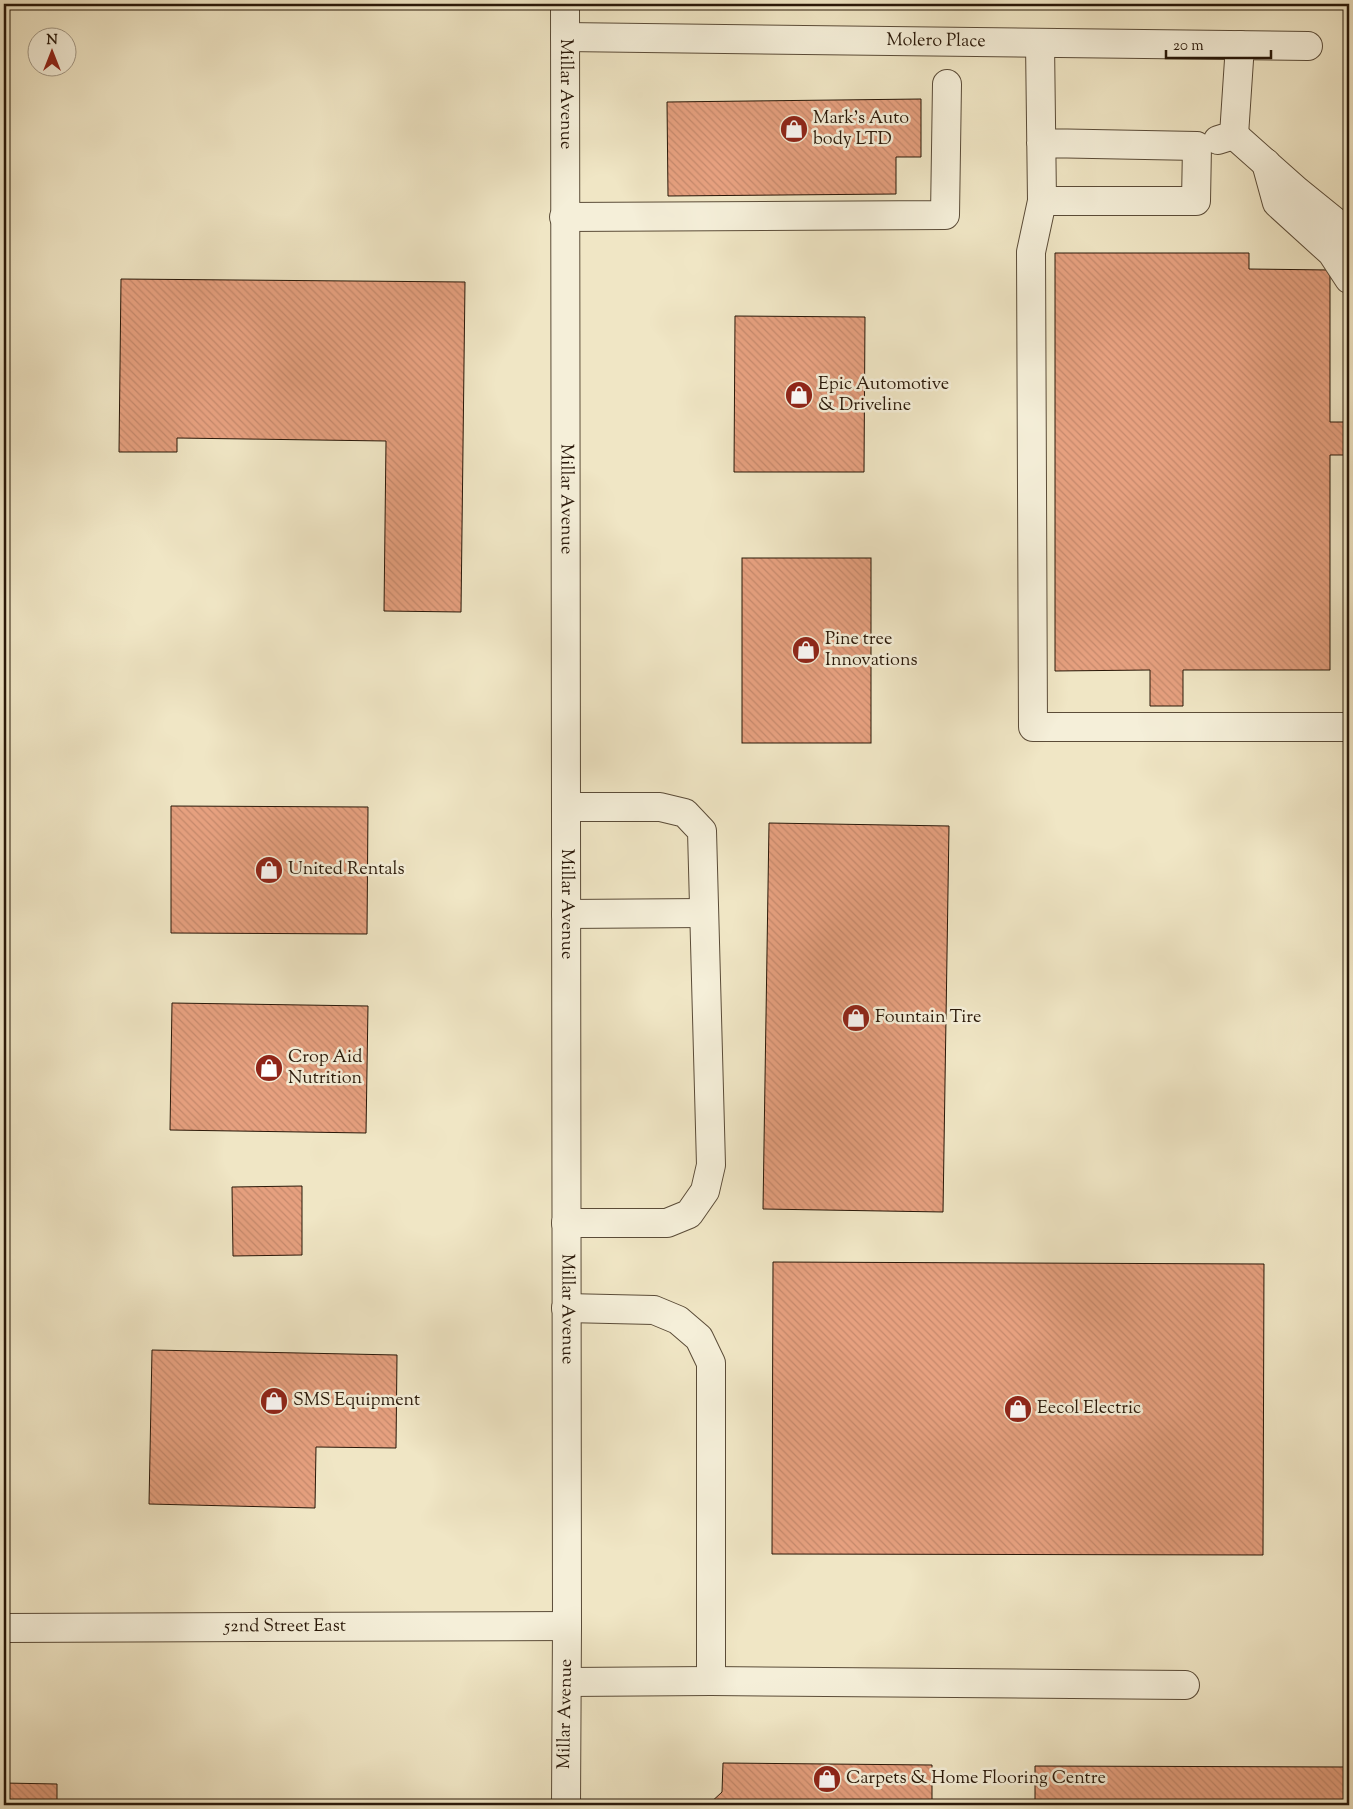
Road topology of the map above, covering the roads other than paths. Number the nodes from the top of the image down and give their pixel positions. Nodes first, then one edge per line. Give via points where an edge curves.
1 (565, 4) edge
2 (564, 37) junction
3 (1040, 43) junction
4 (1240, 45) junction
5 (1308, 46) dead end
6 (946, 84) dead end
7 (1234, 134) junction
8 (1041, 143) junction
9 (1198, 146) junction
10 (1266, 163) junction
11 (1042, 201) junction
12 (564, 217) junction
13 (1349, 233) edge
14 (1349, 279) edge
15 (1349, 727) edge
16 (566, 807) junction
17 (704, 913) junction
18 (566, 914) junction
19 (566, 1224) junction
20 (566, 1308) junction
21 (567, 1626) junction
22 (4, 1628) edge
23 (711, 1681) junction
24 (567, 1682) junction
25 (1185, 1685) dead end
26 (566, 1805) edge

1 - 2 street, Millar Avenue
2 - 3 street, Molero Place
2 - 12 street, Millar Avenue
3 - 4 street, Molero Place
3 - 8 street
4 - 5 street, Molero Place
4 - 7 street
6 - 12 street via 945,215
7 - 9 street
7 - 10 street
8 - 9 street
8 - 11 street
9 - 11 street via 1196,202
10 - 13 street
10 - 14 street via 1277,203 1332,253
11 - 15 street via 1031,252 1033,727
12 - 16 street, Millar Avenue
16 - 17 street via 660,806 685,813 702,831
16 - 18 street, Millar Avenue
17 - 18 street
17 - 19 street via 711,1165 705,1191 689,1214 666,1224
18 - 19 street, Millar Avenue
19 - 20 street, Millar Avenue
20 - 21 street, Millar Avenue
20 - 23 street via 654,1310 678,1320 699,1338 711,1363
21 - 22 street, 52nd Street East
21 - 24 street, Millar Avenue
23 - 24 street
23 - 25 street
24 - 26 street, Millar Avenue

